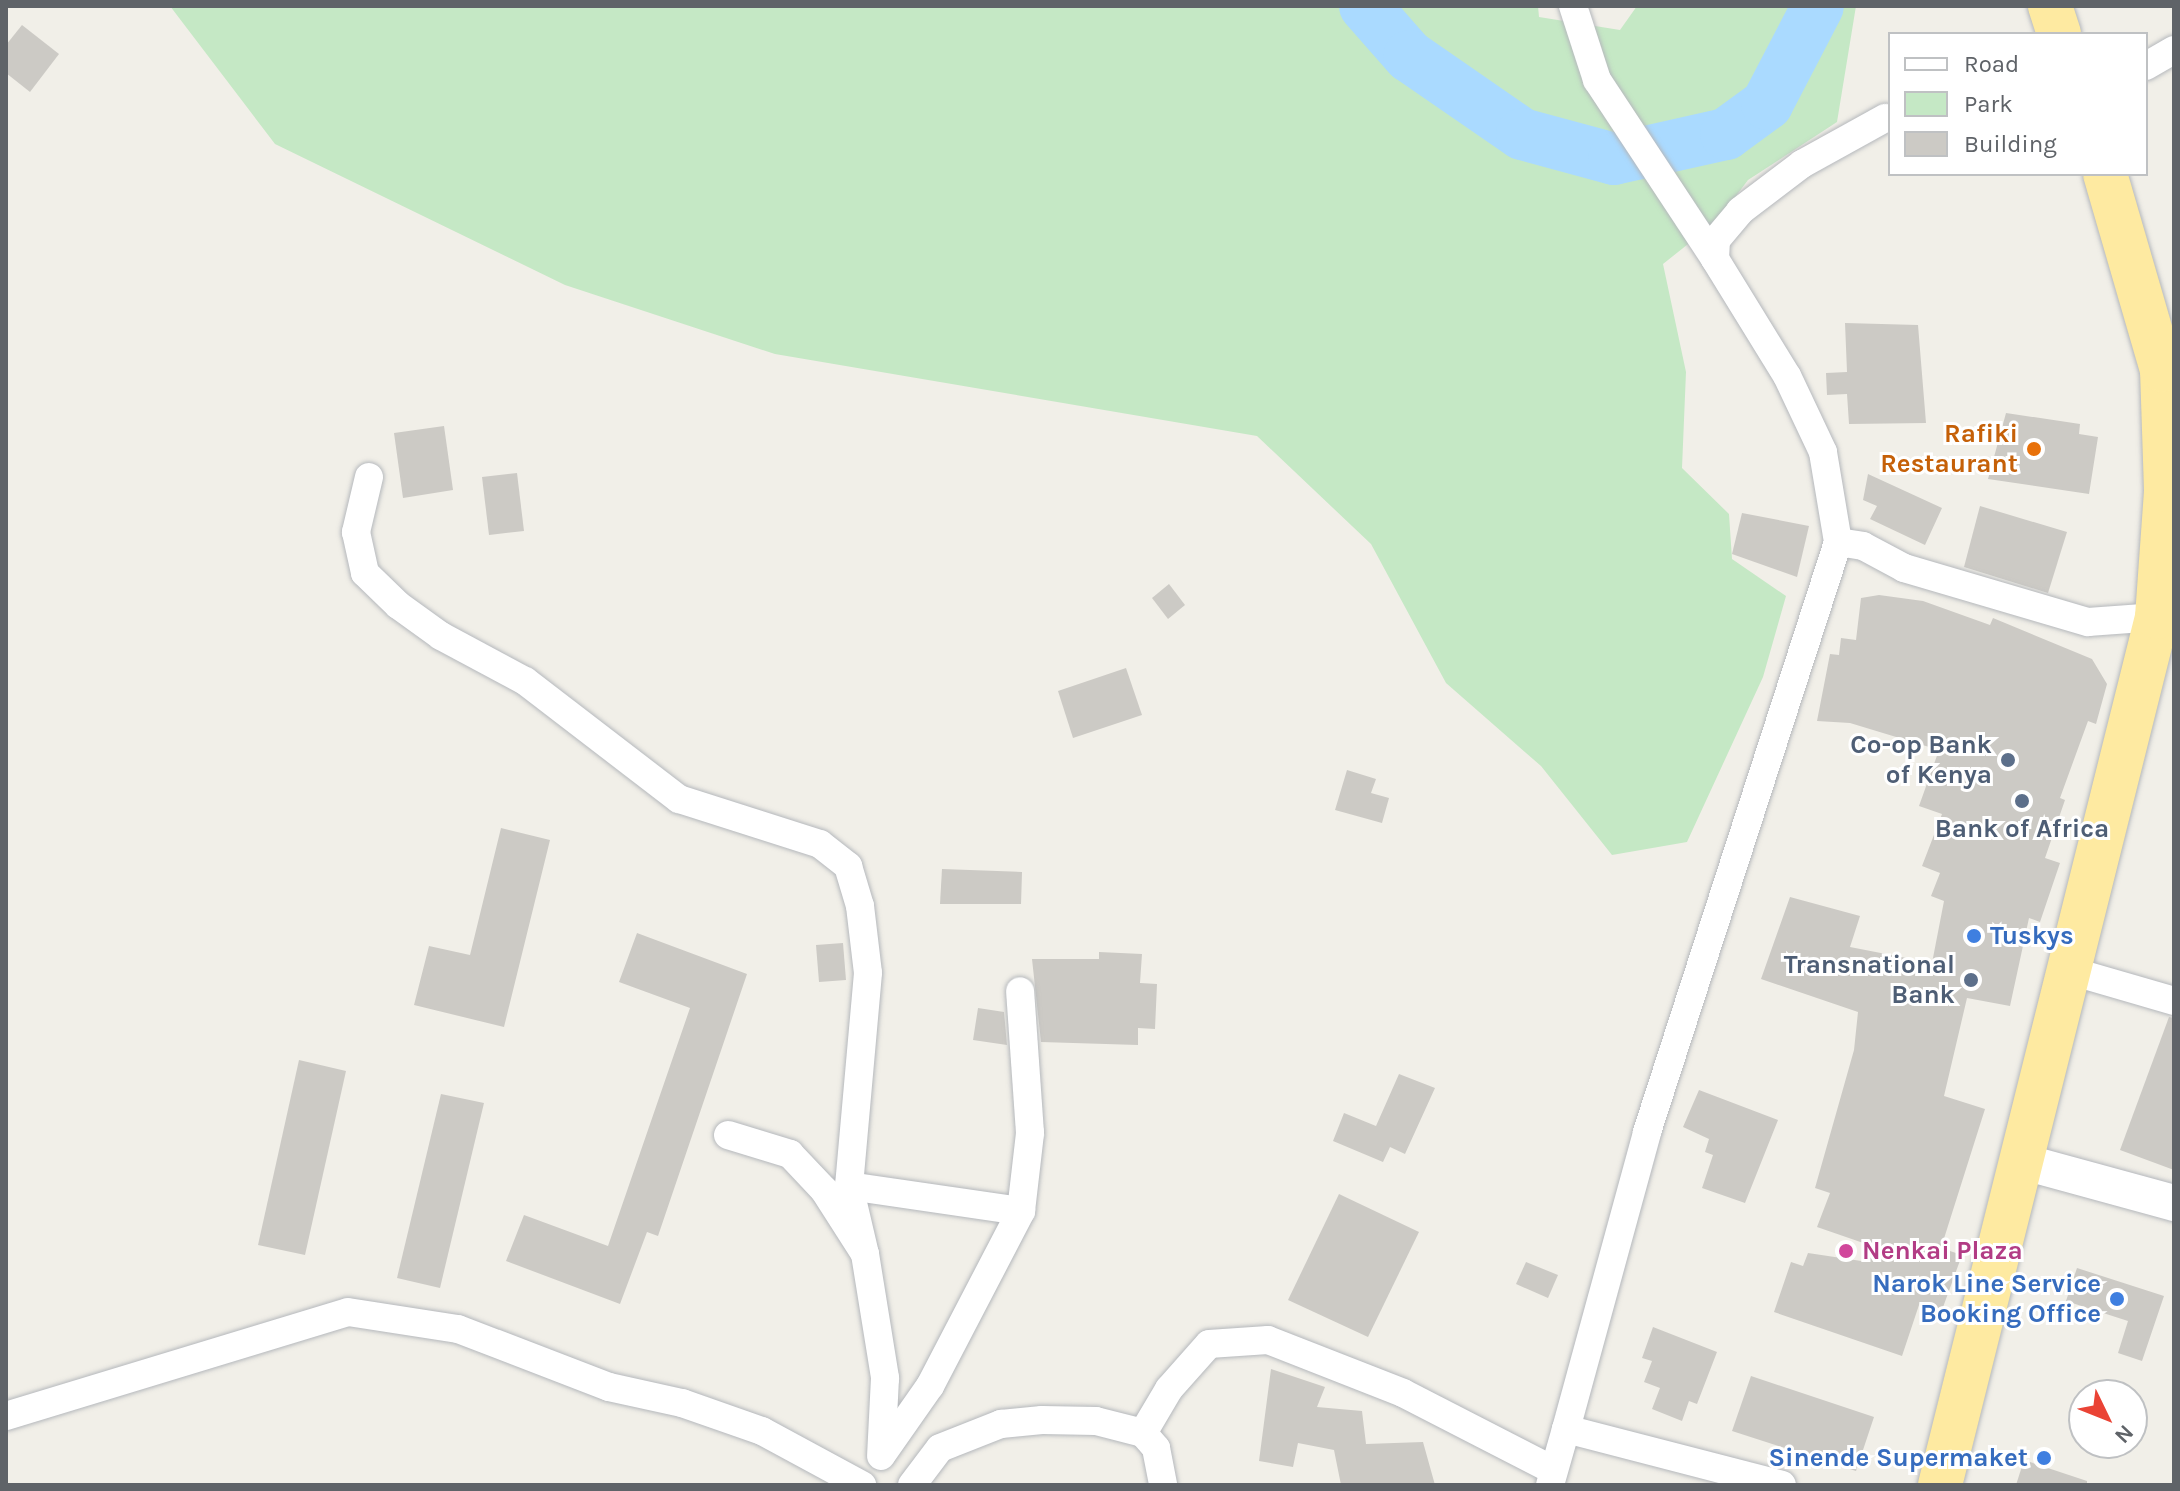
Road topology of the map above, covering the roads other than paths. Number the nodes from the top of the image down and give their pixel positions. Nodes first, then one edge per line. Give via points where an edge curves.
1 (1573, 6) edge
2 (2050, 6) edge
3 (2058, 32) edge
4 (2174, 50) edge
5 (2148, 65) edge
6 (1885, 118) dead end
7 (2106, 176) edge
8 (1715, 259) junction
9 (369, 477) dead end
10 (1838, 542) junction
11 (2166, 620) edge
12 (2071, 971) junction
13 (1020, 991) dead end
14 (2174, 1001) edge
15 (728, 1135) dead end
16 (2024, 1162) junction
17 (849, 1186) junction
18 (2174, 1203) edge
19 (1021, 1211) junction
20 (865, 1254) junction
21 (6, 1416) edge
22 (1566, 1429) junction
23 (1143, 1433) junction
24 (883, 1453) junction
25 (1552, 1478) edge
26 (864, 1485) edge
27 (912, 1485) edge
28 (1163, 1485) edge
29 (1782, 1485) edge
30 (1940, 1485) edge

1 - 8 street via 1597,80
2 - 3 highway
4 - 5 street
6 - 8 street via 1802,164 1740,211 1716,240
7 - 11 highway via 2162,370
8 - 10 street via 1787,376 1823,452
9 - 17 street via 356,532 365,573 398,605 441,636 525,681 679,799 820,844 848,866 868,973
10 - 11 street via 1863,546 1904,568 2088,622
10 - 22 street via 1647,1132
11 - 12 highway
12 - 14 street
12 - 16 highway
13 - 19 street via 1030,1133
15 - 20 street via 790,1154 824,1190
16 - 18 street
16 - 30 highway
17 - 19 street
17 - 20 street
19 - 24 street via 930,1386
20 - 24 street via 885,1378
21 - 26 street via 348,1312 458,1329 609,1387 682,1403 762,1431
22 - 25 street
22 - 29 street
23 - 25 street via 1169,1389 1209,1344 1268,1340 1403,1393
23 - 27 street via 1096,1421 1001,1424 940,1448
23 - 28 street via 1156,1448
24 - 26 street

